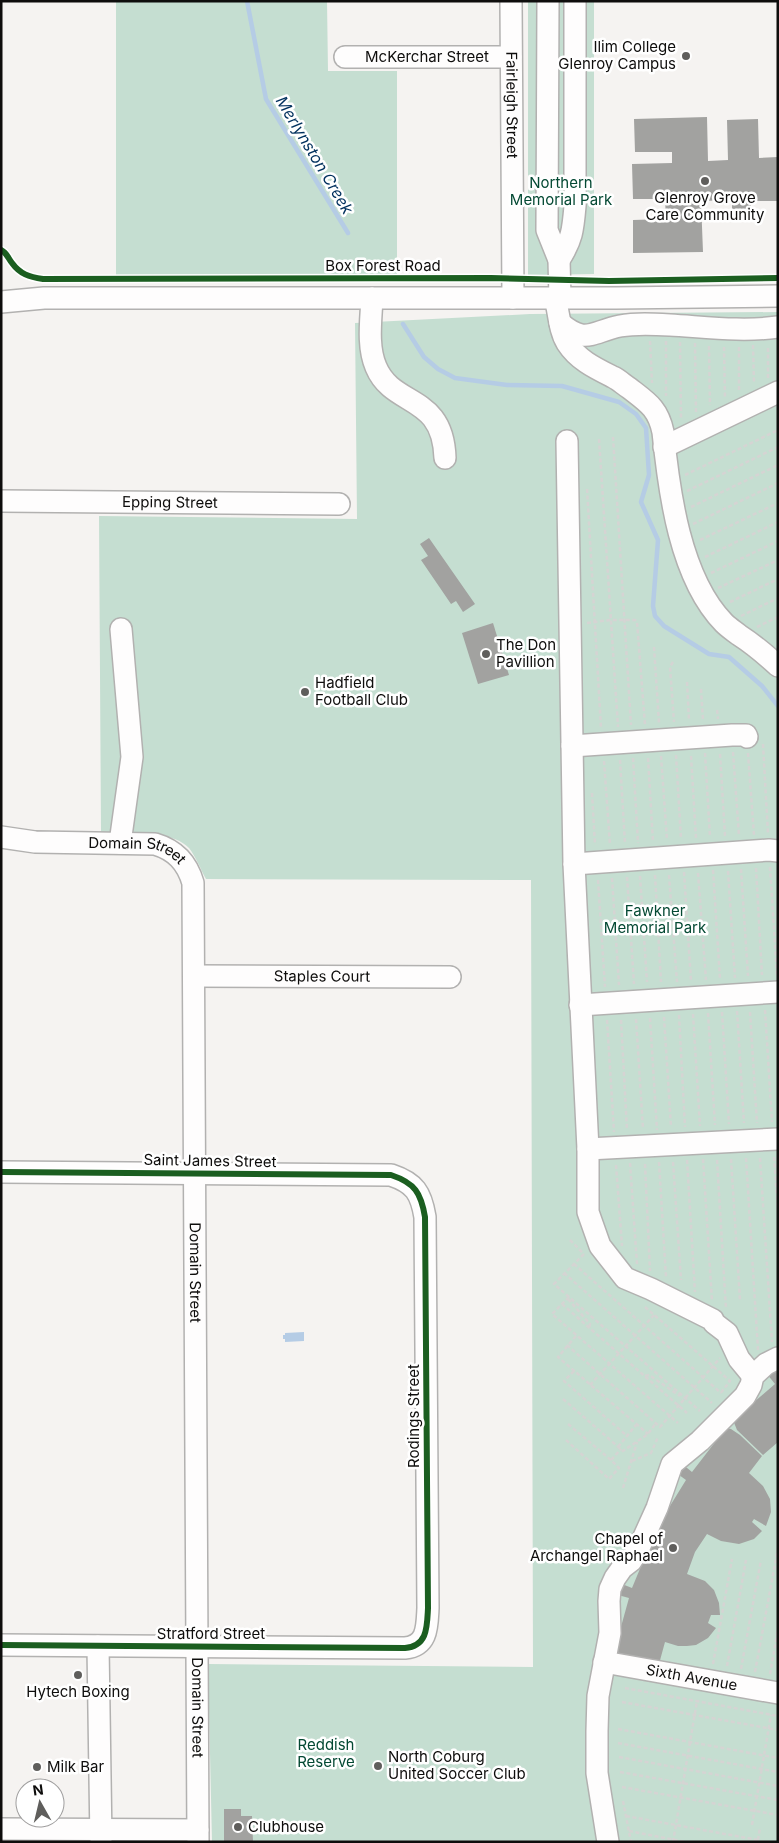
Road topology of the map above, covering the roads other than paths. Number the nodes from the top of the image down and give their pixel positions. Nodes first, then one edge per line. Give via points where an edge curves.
1 (511, 1) edge
2 (548, 1) edge
3 (575, 1) edge
4 (575, 46) junction
5 (548, 48) junction
6 (345, 57) dead end
7 (511, 58) junction
8 (575, 162) junction
9 (547, 163) junction
10 (559, 260) junction
11 (1, 286) edge
12 (778, 296) edge
13 (44, 298) junction
14 (372, 298) junction
15 (513, 298) junction
16 (558, 298) junction
17 (1, 302) edge
18 (560, 323) junction
19 (716, 327) edge
20 (724, 418) edge
21 (567, 441) dead end
22 (445, 458) dead end
23 (1, 501) edge
24 (339, 504) dead end
25 (121, 629) dead end
26 (778, 666) edge
27 (740, 737) road end
28 (572, 746) junction
29 (1, 837) edge
30 (34, 842) junction
31 (120, 843) junction
32 (1, 848) edge
33 (772, 856) edge
34 (574, 864) junction
35 (194, 976) junction
36 (450, 977) dead end
37 (778, 992) edge
38 (580, 1005) junction
39 (778, 1139) edge
40 (588, 1149) junction
41 (1, 1172) edge
42 (195, 1173) junction
43 (416, 1188) joint
44 (766, 1360) edge
45 (419, 1644) joint
46 (1, 1645) edge
47 (98, 1646) junction
48 (198, 1646) junction
49 (604, 1662) junction
50 (745, 1687) edge
51 (1, 1829) edge
52 (101, 1836) edge
53 (198, 1836) edge
54 (608, 1842) edge

1 - 7 street, Fairleigh Street
2 - 5 street
3 - 4 street
4 - 5 street
4 - 8 street
5 - 9 street
6 - 7 street, McKerchar Street
7 - 15 street, Fairleigh Street
8 - 9 street
8 - 10 street via 573,229 569,245
9 - 10 street via 547,230
10 - 16 street
11 - 13 street
12 - 16 street
13 - 14 street
13 - 17 street
14 - 15 street
14 - 22 street via 372,356 376,367 390,386 429,412 438,424
15 - 16 street
16 - 18 street
18 - 19 street via 580,337 622,326
18 - 20 street via 567,342 579,357 659,403 661,423
20 - 26 street via 691,555
21 - 28 street
23 - 24 street, Epping Street
25 - 31 street via 132,757
27 - 28 street
28 - 34 street
29 - 30 street, Domain Street
30 - 31 street, Domain Street
30 - 32 street, Domain Street
31 - 35 street, Domain Street via 155,844 174,852 187,866 194,897
33 - 34 street via 733,853
34 - 38 street
35 - 36 street, Staples Court
35 - 42 street, Domain Street
37 - 38 street
38 - 40 street
39 - 40 street via 753,1147 679,1144
40 - 44 street via 588,1212 600,1246 625,1278 713,1320 727,1333 739,1359
41 - 42 street, Saint James Street
42 - 43 street, Saint James Street via 391,1175
42 - 48 street, Domain Street
43 - 45 street, Rodings Street via 425,1217 428,1608 426,1633
44 - 49 street via 745,1396 700,1442 672,1464 658,1508 638,1550 610,1589 610,1633
45 - 48 street, Stratford Street via 405,1648
46 - 47 street, Stratford Street
47 - 48 street, Stratford Street
47 - 52 street
48 - 53 street, Domain Street
49 - 50 street, Sixth Avenue
49 - 54 street via 598,1696 597,1773
51 - 52 street
52 - 53 street

